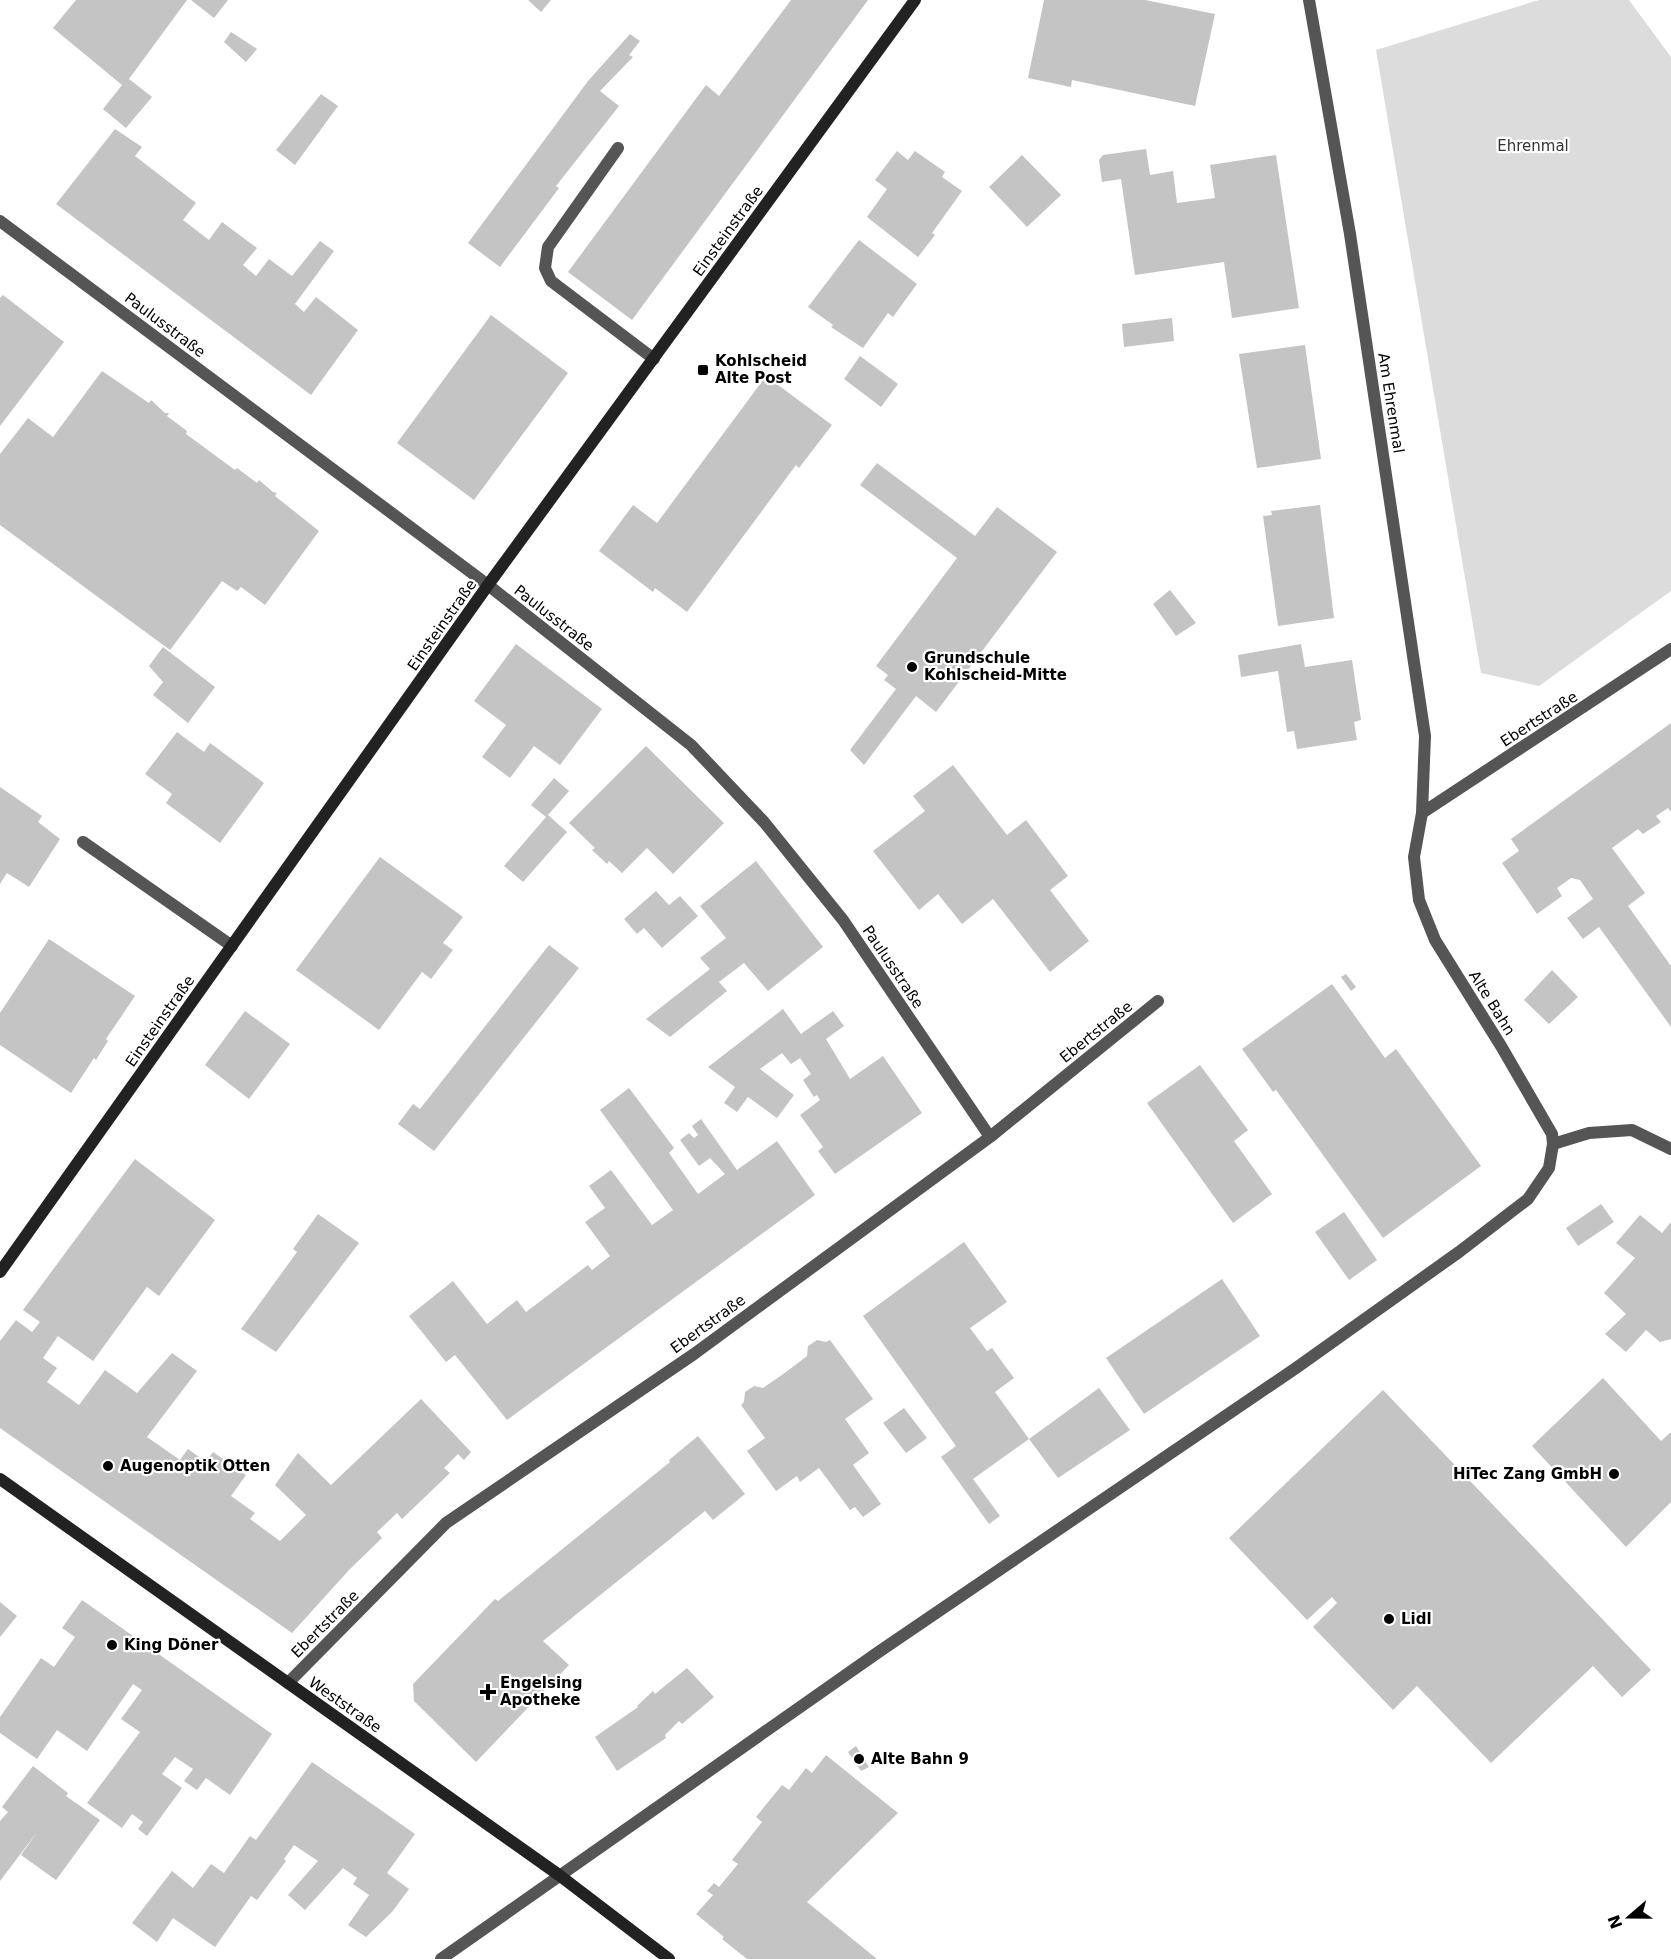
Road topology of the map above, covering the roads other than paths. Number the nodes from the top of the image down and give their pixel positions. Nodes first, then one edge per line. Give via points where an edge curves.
1 (915, 0) edge
2 (1309, 0) edge
3 (618, 148) dead end
4 (0, 221) edge
5 (654, 359) junction
6 (488, 585) junction
7 (1671, 649) edge
8 (1422, 813) junction
9 (83, 842) dead end
10 (232, 946) junction
11 (1158, 1001) dead end
12 (990, 1137) junction
13 (1552, 1144) junction
14 (1671, 1149) edge
15 (0, 1272) edge
16 (0, 1479) edge
17 (288, 1683) junction
18 (560, 1875) junction
19 (441, 1959) edge
20 (669, 1959) edge

1 - 5 main road, Einsteinstraße
2 - 8 street, Am Ehrenmal via 1353,257 1425,736
3 - 5 street via 548,247 545,268 551,281
4 - 6 street, Paulusstraße
5 - 6 main road, Einsteinstraße
6 - 10 main road, Einsteinstraße
6 - 12 street, Paulusstraße via 691,745 764,822 843,920
7 - 8 street, Ebertstraße
8 - 13 street, Alte Bahn via 1414,857 1419,900 1435,940 1552,1134
9 - 10 street
10 - 15 main road, Einsteinstraße
11 - 12 street, Ebertstraße
12 - 17 street, Ebertstraße via 694,1354 446,1523
13 - 14 street via 1589,1133 1632,1130
13 - 18 street via 1549,1168 1528,1199 1459,1252
16 - 17 main road, Weststraße
17 - 18 main road, Weststraße
18 - 19 street
18 - 20 main road, Weststraße

